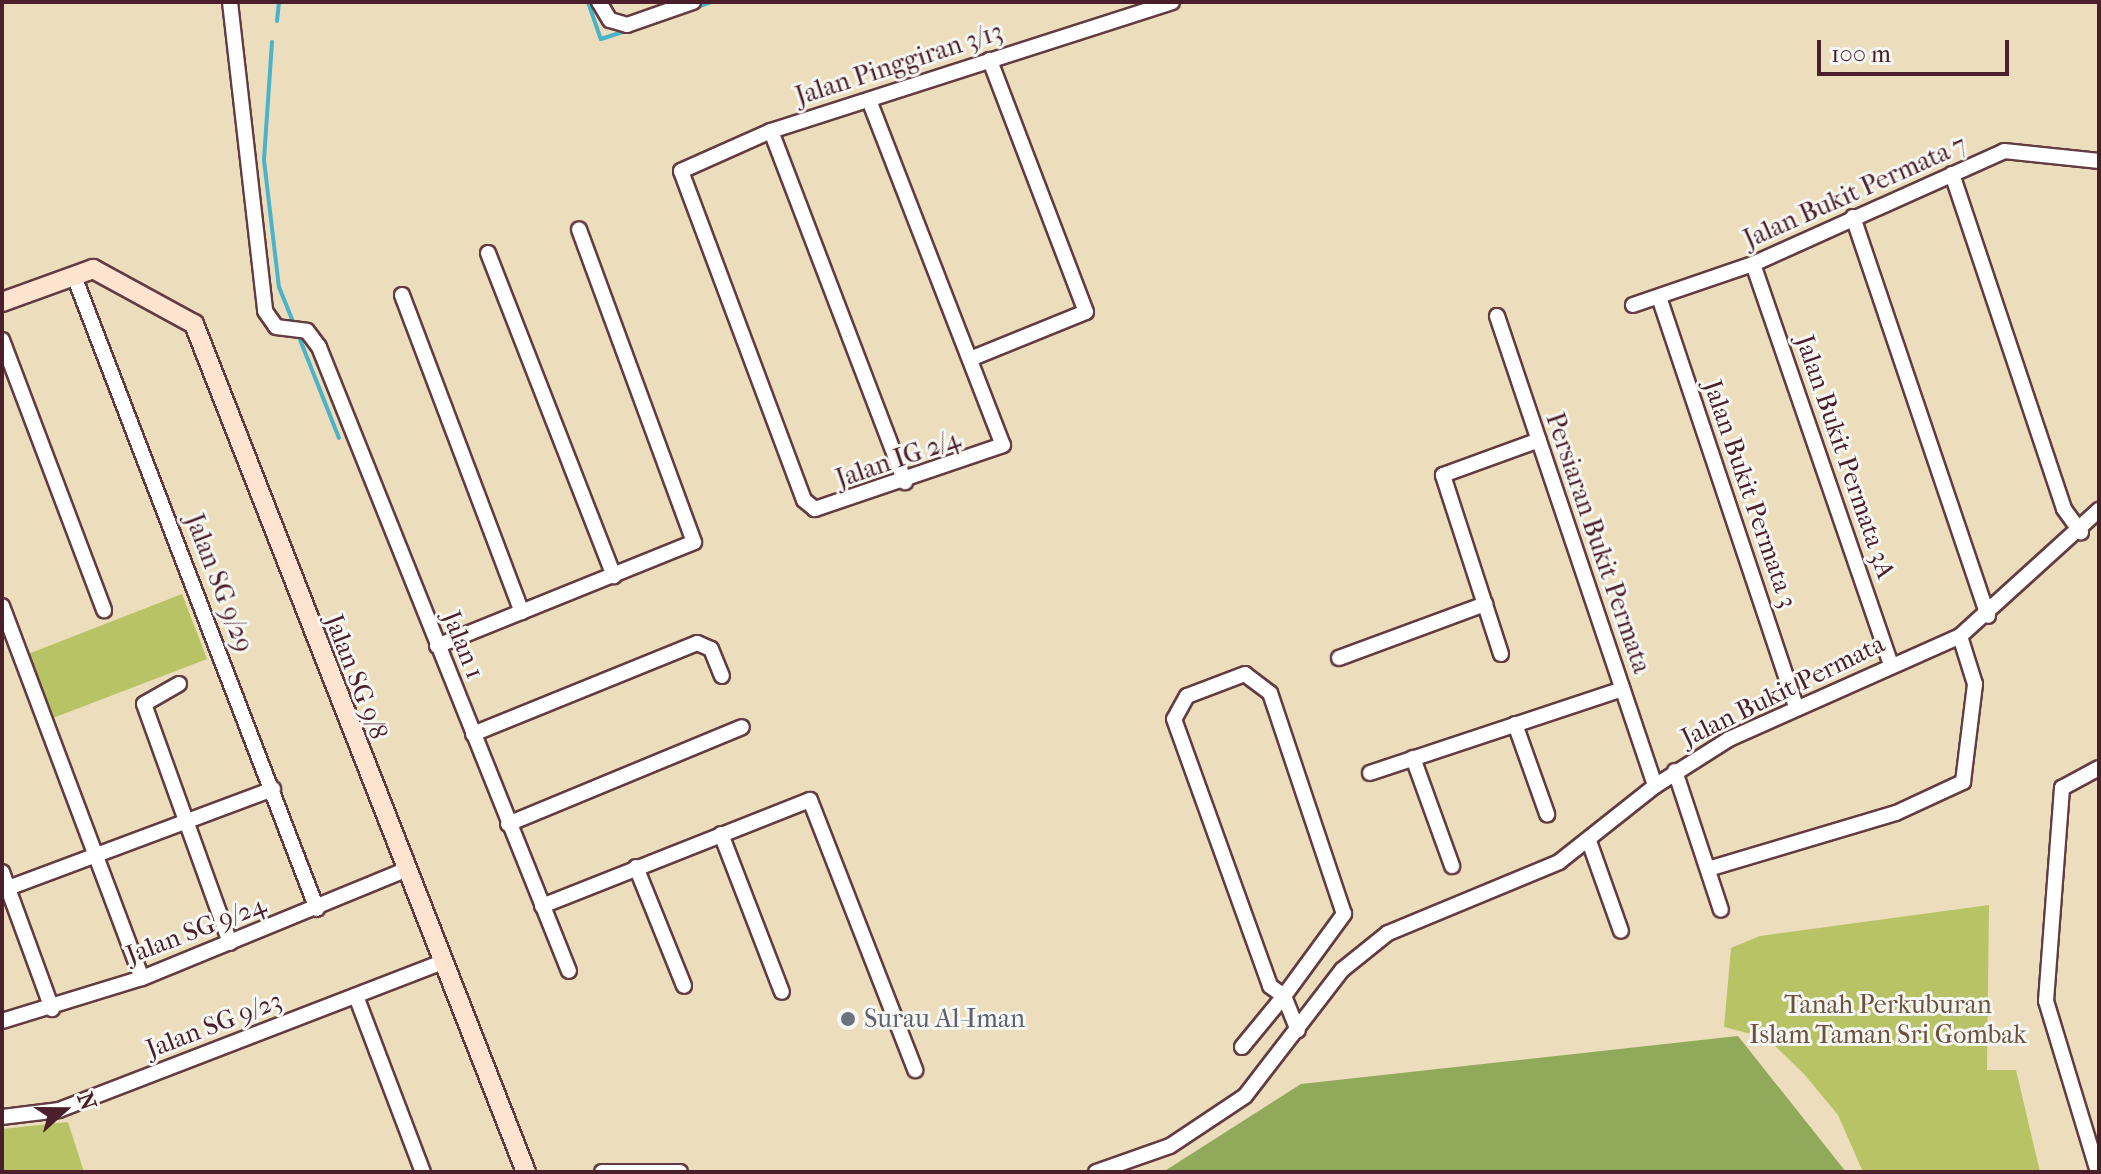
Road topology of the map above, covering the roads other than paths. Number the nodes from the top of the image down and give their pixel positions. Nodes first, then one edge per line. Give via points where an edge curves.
1 (230, 2) edge
2 (693, 2) edge
3 (1172, 2) edge
4 (600, 5) edge
5 (1137, 7) edge
6 (990, 60) junction
7 (869, 100) junction
8 (771, 131) junction
9 (2099, 161) edge
10 (689, 162) joint
11 (1952, 174) junction
12 (1853, 217) junction
13 (579, 229) dead end
14 (488, 253) dead end
15 (1753, 264) junction
16 (74, 276) junction
17 (402, 295) dead end
18 (1659, 297) junction
19 (2, 302) edge
20 (1633, 305) dead end
21 (1497, 316) dead end
22 (2, 340) edge
23 (970, 359) junction
24 (1539, 440) junction
25 (905, 482) junction
26 (2099, 510) edge
27 (2081, 532) junction
28 (614, 576) junction
29 (1485, 604) junction
30 (2, 606) edge
31 (104, 610) dead end
32 (522, 612) junction
33 (1988, 616) junction
34 (1960, 636) junction
35 (437, 646) junction
36 (1501, 654) dead end
37 (1339, 658) dead end
38 (1891, 665) junction
39 (722, 676) dead end
40 (179, 684) dead end
41 (1622, 689) junction
42 (1796, 706) junction
43 (1515, 724) junction
44 (742, 727) dead end
45 (473, 734) junction
46 (1413, 758) junction
47 (2099, 768) edge
48 (1675, 771) junction
49 (1370, 773) dead end
50 (1655, 786) junction
51 (273, 789) junction
52 (1547, 814) dead end
53 (185, 822) junction
54 (508, 824) junction
55 (721, 834) junction
56 (1590, 844) junction
57 (95, 855) junction
58 (1452, 866) dead end
59 (636, 867) junction
60 (1708, 869) junction
61 (403, 871) junction
62 (2, 872) edge
63 (8, 888) junction
64 (542, 906) junction
65 (317, 909) junction
66 (1721, 910) dead end
67 (1621, 931) dead end
68 (230, 943) junction
69 (440, 963) junction
70 (569, 971) dead end
71 (142, 978) junction
72 (684, 986) dead end
73 (782, 992) dead end
74 (356, 996) junction
75 (1284, 996) junction
76 (52, 1009) junction
77 (2, 1021) edge
78 (1298, 1030) junction
79 (1242, 1047) dead end
80 (915, 1070) dead end
81 (2, 1117) edge
82 (647, 1171) edge
83 (423, 1172) edge
84 (526, 1172) edge
85 (602, 1172) edge
86 (680, 1172) edge
87 (1096, 1172) edge
88 (2098, 1172) edge

1 - 35 street, Jalan 1 via 262,301 269,320 310,334
2 - 4 street via 627,25
3 - 5 street, Jalan Pinggiran 3/13
5 - 6 street, Jalan Pinggiran 3/13
6 - 7 street, Jalan Pinggiran 3/13
6 - 23 street via 1086,312
7 - 8 street, Jalan Pinggiran 3/13
7 - 23 street, Jalan IG 2/4
8 - 10 street, Jalan Pinggiran 3/13
8 - 25 street
9 - 11 street, Jalan Bukit Permata 7 via 2004,151
10 - 25 street, Jalan IG 2/4 via 681,183 804,500 826,509
11 - 12 street, Jalan Bukit Permata 7
11 - 27 street via 2064,509
12 - 15 street, Jalan Bukit Permata 7
12 - 33 street
13 - 28 street via 694,534 685,549
14 - 28 street
15 - 18 street, Jalan Bukit Permata 7
15 - 38 street, Jalan Bukit Permata 3A
16 - 19 street
16 - 51 street, Jalan SG 9/29
16 - 61 street, Jalan SG 9/8 via 93,269 194,324
17 - 32 street
18 - 20 street, Jalan Bukit Permata 7
18 - 42 street, Jalan Bukit Permata 3
21 - 24 street, Persiaran Bukit Permata
22 - 31 street
23 - 25 street, Jalan IG 2/4 via 1003,445
24 - 29 street via 1443,475
24 - 41 street, Persiaran Bukit Permata
26 - 27 street, Jalan Bukit Permata
27 - 33 street, Jalan Bukit Permata
28 - 32 street
29 - 36 street
29 - 37 street
30 - 57 street
32 - 35 street
33 - 34 street, Jalan Bukit Permata
34 - 38 street, Jalan Bukit Permata
34 - 60 street via 1975,684 1963,782 1896,813
35 - 45 street, Jalan 1
38 - 42 street, Jalan Bukit Permata
39 - 45 street via 711,649 697,643
40 - 53 street via 144,704
41 - 43 street
41 - 50 street, Persiaran Bukit Permata
42 - 48 street, Jalan Bukit Permata
43 - 46 street
43 - 52 street
44 - 54 street
45 - 54 street, Jalan 1
46 - 49 street
46 - 58 street
47 - 88 street via 2062,788 2046,1001
48 - 50 street, Jalan Bukit Permata
48 - 60 street
50 - 56 street, Jalan Bukit Permata
51 - 53 street
51 - 65 street, Jalan SG 9/29
53 - 57 street
53 - 68 street
54 - 64 street, Jalan 1
55 - 59 street
55 - 73 street
55 - 80 street via 810,800
56 - 67 street
56 - 78 street, Jalan Bukit Permata via 1388,933 1342,970
57 - 63 street
57 - 71 street
59 - 64 street
59 - 72 street
60 - 66 street
61 - 65 street, Jalan SG 9/24
61 - 69 street, Jalan SG 9/8
62 - 63 street
63 - 76 street
64 - 70 street, Jalan 1
65 - 68 street, Jalan SG 9/24
68 - 71 street, Jalan SG 9/24
69 - 74 street, Jalan SG 9/23
69 - 84 street, Jalan SG 9/8
71 - 76 street, Jalan SG 9/24
74 - 81 street, Jalan SG 9/23 via 59,1110
74 - 83 street
75 - 75 street via 1344,914 1270,693 1257,677 1214,682 1187,696 1174,719 1270,986
75 - 78 street
75 - 79 street
76 - 77 street, Jalan SG 9/24
78 - 87 street, Jalan Bukit Permata via 1245,1096 1170,1146
82 - 85 street
82 - 86 street

